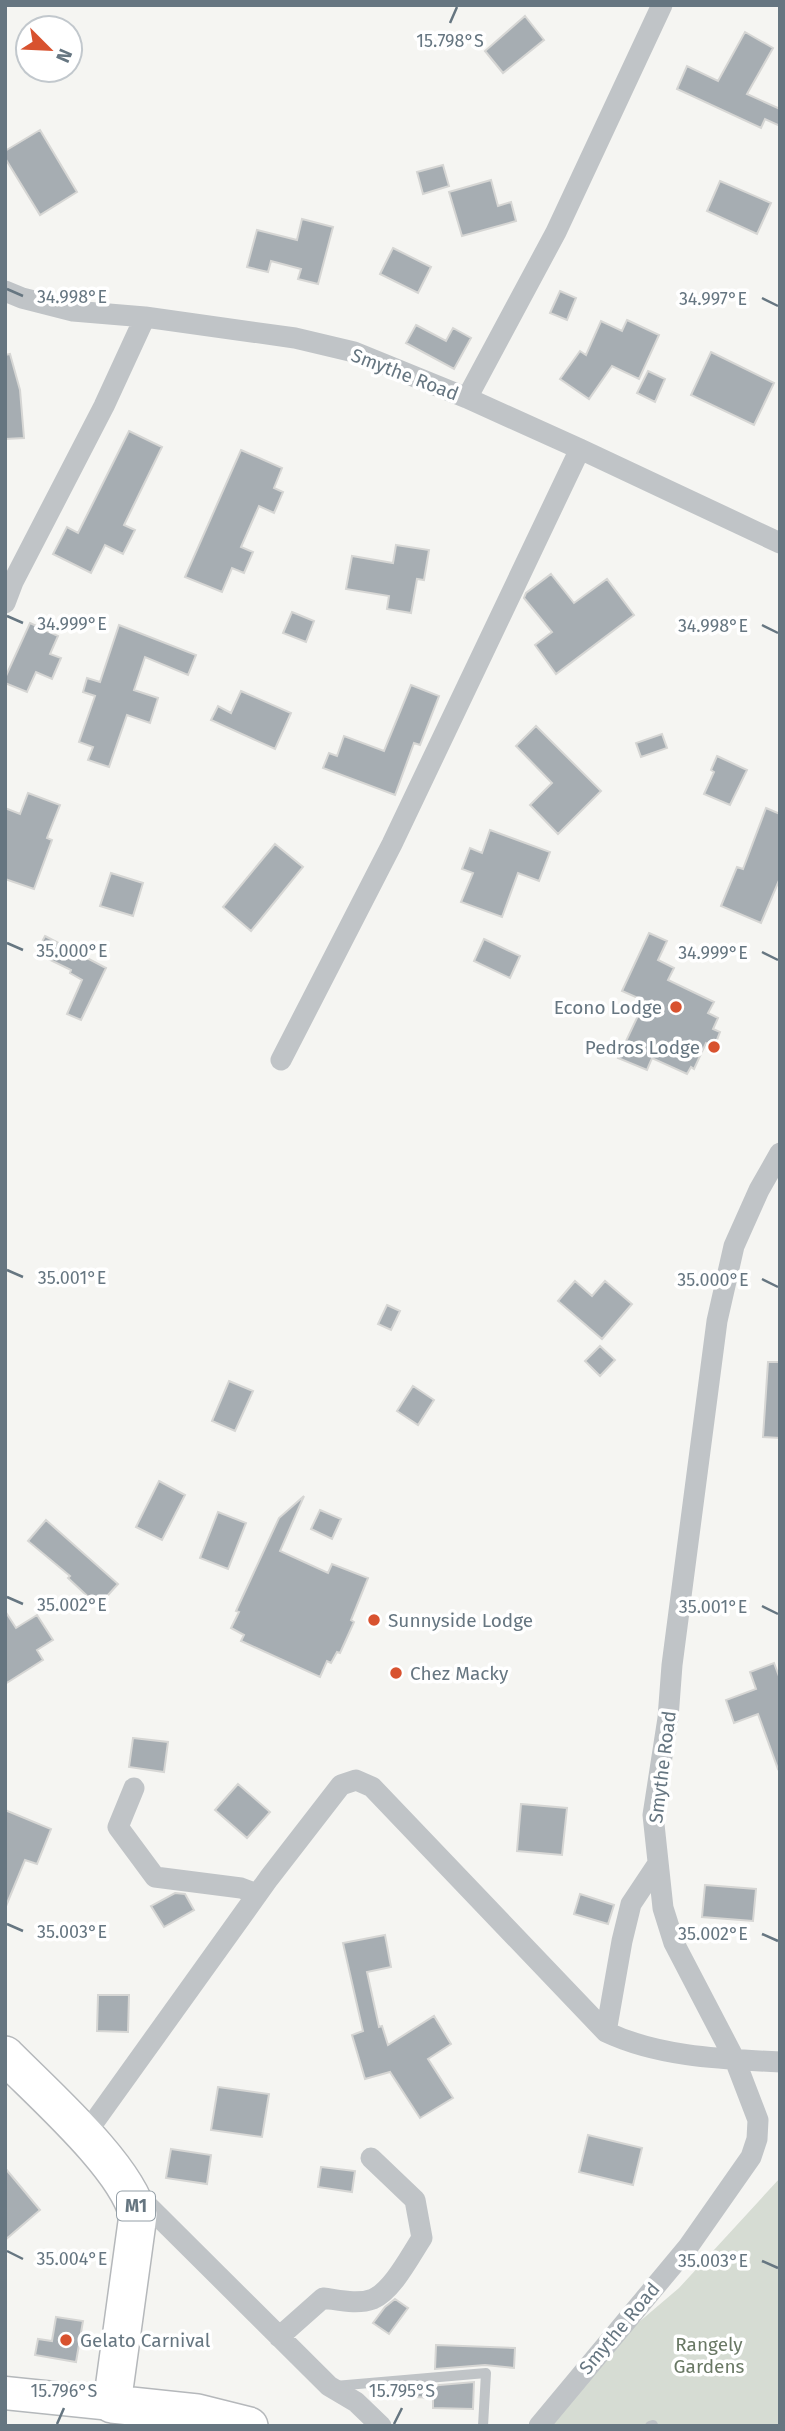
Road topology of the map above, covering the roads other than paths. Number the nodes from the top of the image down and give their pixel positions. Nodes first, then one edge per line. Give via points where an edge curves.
1 (662, 5) edge
2 (5, 291) edge
3 (145, 317) junction
4 (467, 398) junction
5 (580, 449) junction
6 (780, 543) edge
7 (5, 603) edge
8 (281, 1060) dead end
9 (780, 1153) edge
10 (134, 1788) dead end
11 (657, 1865) junction
12 (257, 1894) junction
13 (606, 2032) junction
14 (5, 2055) edge
15 (735, 2060) junction
16 (780, 2062) edge
17 (84, 2136) junction
18 (371, 2158) dead end
19 (123, 2181) junction
20 (279, 2337) junction
21 (329, 2386) junction
22 (5, 2393) edge
23 (112, 2404) junction
24 (234, 2423) edge
25 (381, 2426) edge
26 (483, 2426) edge
27 (539, 2426) edge

1 - 4 street via 556,232
2 - 3 street, Smythe Road via 73,311
3 - 4 street, Smythe Road via 295,338 354,352
3 - 7 street
4 - 5 street, Smythe Road
5 - 6 street, Smythe Road
5 - 8 street via 392,844
9 - 11 street, Smythe Road via 734,1246 717,1321 653,1815
10 - 12 street via 118,1827 155,1877
11 - 13 street via 631,1904
11 - 15 street, Smythe Road via 674,1943
12 - 13 street via 341,1785 356,1780 372,1787
12 - 17 street
13 - 15 street via 648,2048
14 - 17 highway, M1
15 - 16 street
15 - 27 street, Smythe Road via 758,2120 751,2157 688,2247
17 - 19 highway, M1
18 - 20 street via 415,2200 422,2238 395,2279 374,2298 354,2302 323,2298
19 - 20 street
19 - 23 highway, M1 via 138,2215
20 - 21 street
21 - 25 street via 356,2402
21 - 26 lane via 486,2373
22 - 23 main road
23 - 24 highway via 197,2413

